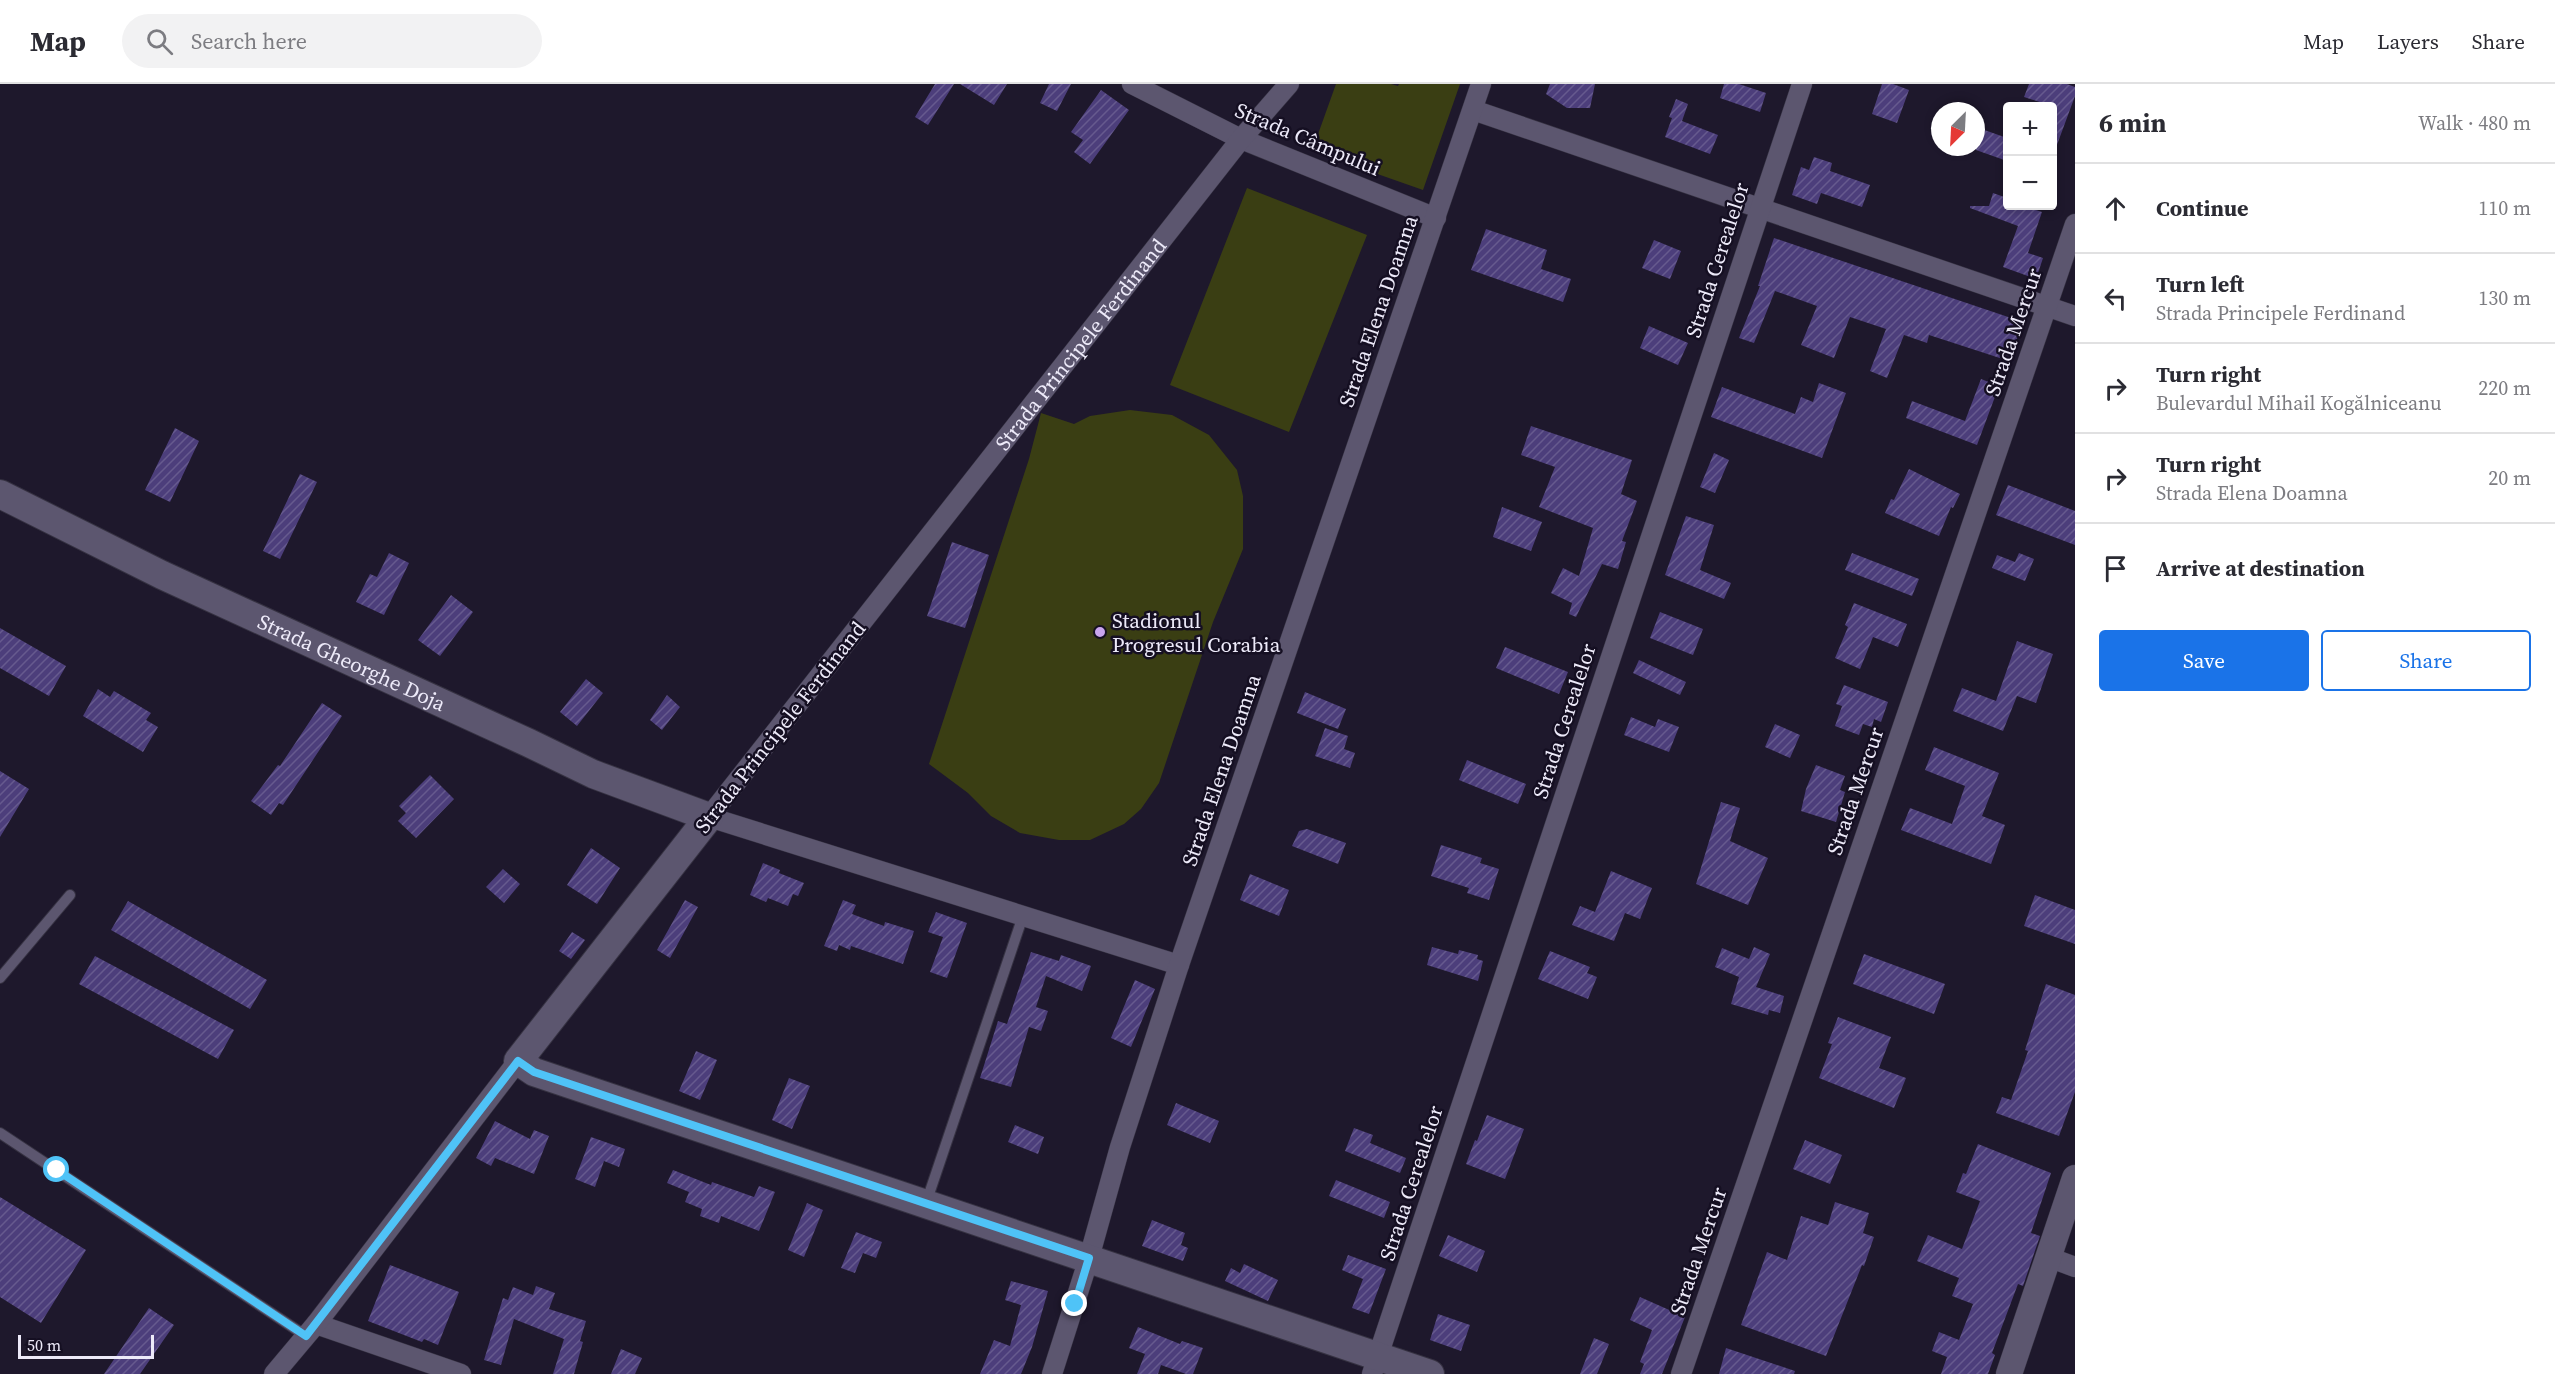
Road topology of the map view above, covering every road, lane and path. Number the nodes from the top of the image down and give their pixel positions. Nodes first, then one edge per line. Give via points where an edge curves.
1 (1132, 84) edge
2 (1289, 84) edge
3 (1481, 84) edge
4 (1802, 84) edge
5 (1473, 110) junction
6 (1242, 140) junction
7 (1759, 208) junction
8 (1436, 218) junction
9 (2075, 225) edge
10 (2047, 307) junction
11 (2075, 316) edge
12 (0, 494) edge
13 (709, 817) junction
14 (70, 895) dead end
15 (1023, 916) junction
16 (1179, 965) junction
17 (0, 978) edge
18 (518, 1061) junction
19 (0, 1133) edge
20 (2075, 1178) edge
21 (926, 1203) junction
22 (2048, 1257) junction
23 (1089, 1258) junction
24 (2075, 1266) edge
25 (311, 1330) junction
26 (1375, 1365) edge
27 (274, 1374) edge
28 (461, 1374) edge
29 (1052, 1374) edge
30 (1431, 1374) edge
31 (1681, 1374) edge
32 (2009, 1374) edge

1 - 6 street, Strada Câmpului
2 - 6 street, Strada Principele Ferdinand
3 - 5 street, Strada Elena Doamna
4 - 7 street, Strada Cerealelor
5 - 7 street
5 - 8 street, Strada Elena Doamna
6 - 8 street, Strada Câmpului
6 - 13 street, Strada Principele Ferdinand
7 - 10 street
7 - 26 street, Strada Cerealelor
8 - 16 street, Strada Elena Doamna
9 - 10 street, Strada Mercur
10 - 11 street
10 - 31 street, Strada Mercur
12 - 13 main road, Strada Gheorghe Doja via 162,575 593,774
13 - 15 street
13 - 18 main road, Strada Principele Ferdinand
14 - 17 lane
15 - 16 street
15 - 21 lane
16 - 23 street, Strada Elena Doamna
18 - 21 main road via 534,1072
18 - 25 street, Strada Principele Ferdinand
19 - 25 lane
20 - 22 street
21 - 23 main road
22 - 24 street
22 - 32 street
23 - 26 main road
23 - 29 street, Strada Elena Doamna
25 - 27 street, Strada Principele Ferdinand
25 - 28 street
26 - 30 main road

